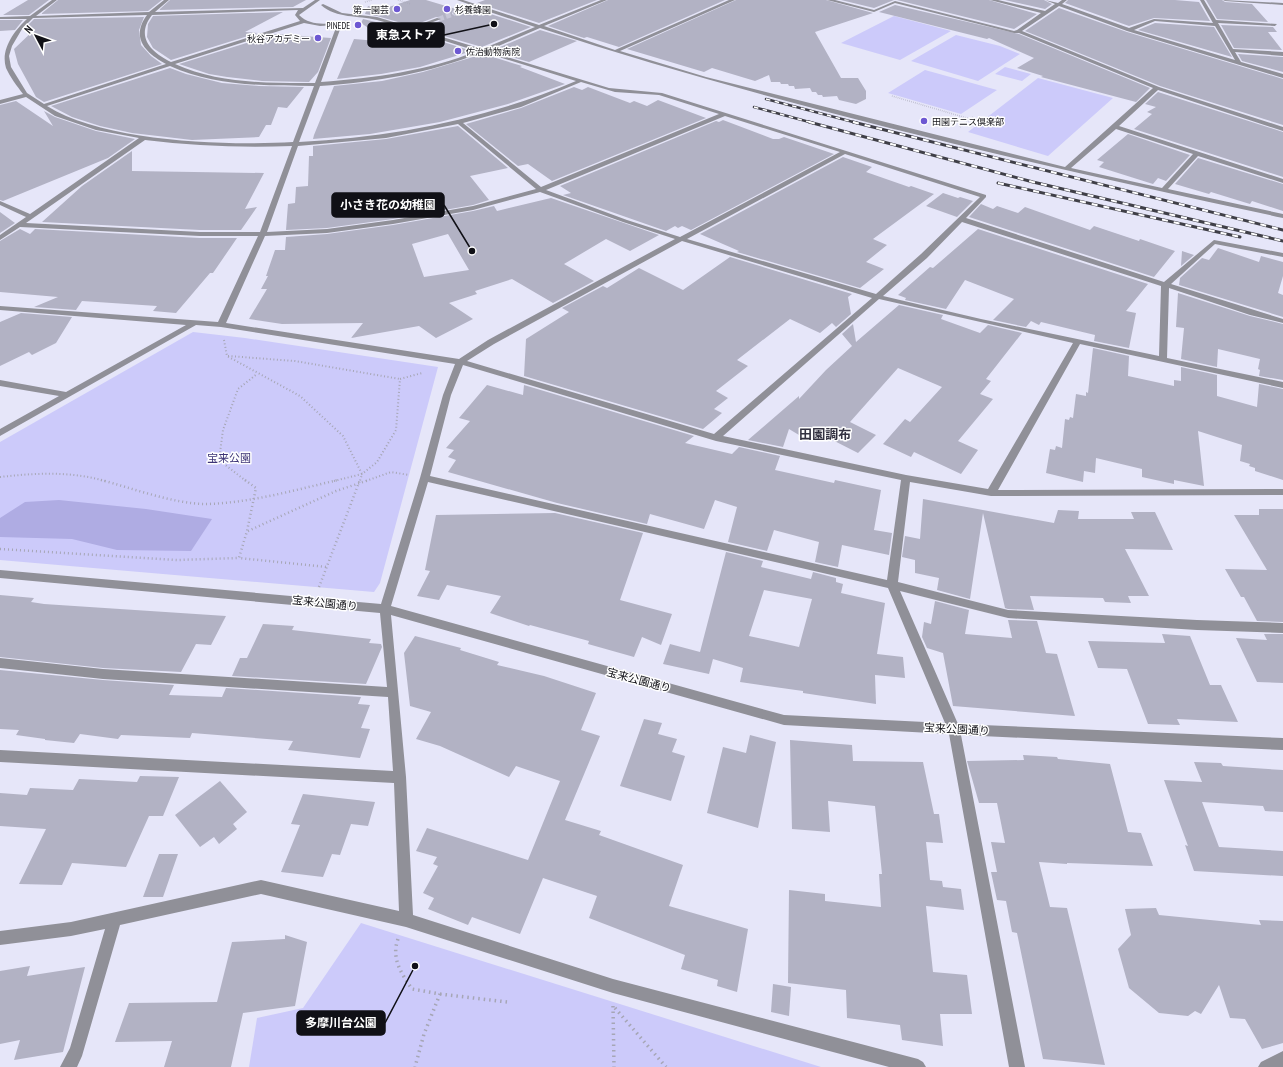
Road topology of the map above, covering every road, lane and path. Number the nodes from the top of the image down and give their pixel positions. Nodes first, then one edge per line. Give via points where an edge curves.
1 (55, 0) edge
2 (167, 0) edge
3 (318, 0) edge
4 (398, 0) edge
5 (459, 0) edge
6 (478, 0) edge
7 (605, 0) edge
8 (733, 0) edge
9 (830, 0) edge
10 (992, 0) edge
11 (1047, 0) edge
12 (1065, 0) edge
13 (1202, 0) edge
14 (1225, 0) edge
15 (311, 4) junction
16 (411, 4) dead end
17 (1283, 4) edge
18 (471, 5) junction
19 (1059, 5) junction
20 (302, 9) junction
21 (456, 13) tunnel mouth
22 (1046, 13) junction
23 (151, 14) junction
24 (31, 17) junction
25 (362, 17) junction
26 (0, 18) edge
27 (439, 19) tunnel mouth
28 (304, 21) junction
29 (340, 23) junction
30 (1216, 23) junction
31 (1275, 25) dead end
32 (539, 26) junction
33 (415, 27) dead end
34 (1129, 30) junction
35 (1020, 31) junction
36 (483, 50) junction
37 (1232, 50) junction
38 (617, 51) junction
39 (1283, 54) edge
40 (7, 63) junction
41 (0, 64) edge
42 (171, 64) junction
43 (1240, 64) junction
44 (1283, 76) edge
45 (582, 80) junction
46 (318, 84) junction
47 (1157, 88) junction
48 (26, 95) junction
49 (892, 96) dead end
50 (0, 102) edge
51 (42, 106) junction
52 (725, 114) junction
53 (970, 119) dead end
54 (460, 123) junction
55 (1115, 127) junction
56 (1283, 129) edge
57 (145, 138) junction
58 (295, 144) junction
59 (845, 152) junction
60 (1197, 153) junction
61 (1066, 169) junction
62 (1283, 181) edge
63 (1165, 189) junction
64 (541, 190) junction
65 (0, 203) edge
66 (1283, 216) edge
67 (31, 217) junction
68 (961, 219) junction
69 (20, 225) junction
70 (261, 234) junction
71 (0, 238) edge
72 (681, 239) junction
73 (1283, 255) edge
74 (1165, 285) junction
75 (876, 297) junction
76 (0, 308) edge
77 (1283, 321) edge
78 (195, 323) junction
79 (221, 325) junction
80 (1078, 340) junction
81 (227, 356) junction
82 (1163, 358) junction
83 (460, 362) junction
84 (422, 373) dead end
85 (257, 374) junction
86 (400, 379) junction
87 (0, 383) edge
88 (1283, 384) edge
89 (68, 395) junction
90 (0, 433) edge
91 (716, 438) junction
92 (362, 474) junction
93 (0, 477) edge
94 (425, 478) junction
95 (906, 478) junction
96 (358, 484) junction
97 (1283, 492) edge
98 (991, 493) junction
99 (254, 499) junction
100 (247, 531) junction
101 (0, 549) edge
102 (239, 558) junction
103 (327, 567) junction
104 (0, 574) edge
105 (892, 585) junction
106 (313, 602) junction
107 (385, 609) junction
108 (1283, 628) edge
109 (0, 664) edge
110 (393, 692) junction
111 (954, 729) junction
112 (1283, 744) edge
113 (0, 756) edge
114 (400, 777) junction
115 (114, 920) junction
116 (406, 920) junction
117 (0, 938) edge
118 (613, 986) junction
119 (440, 994) junction
120 (507, 1002) dead end
121 (613, 1006) junction
122 (1283, 1059) edge
123 (68, 1067) edge
124 (416, 1067) edge
125 (614, 1067) edge
126 (666, 1067) edge
127 (918, 1067) edge
128 (1017, 1067) edge
129 (1266, 1067) edge

1 - 24 street
2 - 23 street
3 - 15 street
4 - 16 path
5 - 18 street
6 - 18 street
7 - 32 street
8 - 38 street
9 - 35 street via 874,11 895,2 1014,32
10 - 22 street
11 - 19 street
12 - 19 street
13 - 30 street
14 - 17 street
15 - 20 street
15 - 25 street
18 - 21 street
18 - 32 street
19 - 22 street
19 - 34 street
20 - 23 street
20 - 28 street via 297,15
22 - 35 street
23 - 24 street
23 - 42 street via 144,24 144,41 152,52
24 - 26 street
24 - 40 street via 11,42
25 - 29 street
25 - 36 street via 375,18
27 - 33 street
28 - 29 street via 318,24
28 - 42 street
29 - 46 street
30 - 31 street
30 - 34 street via 1154,20
30 - 37 street
32 - 36 street
32 - 38 street
34 - 43 street
35 - 47 street
36 - 45 street
36 - 46 street via 452,62 409,73
37 - 39 street
37 - 43 street
38 - 61 street via 711,80
40 - 41 street
40 - 48 street via 13,80
42 - 46 street via 194,73 229,80
42 - 51 street
43 - 44 street
45 - 52 street via 621,91 653,92
45 - 54 street via 522,105
46 - 58 street
47 - 55 street
47 - 56 street
48 - 50 street
48 - 51 street
49 - 53 path
51 - 57 street via 84,124
52 - 59 street
52 - 64 street
54 - 58 street via 362,139
54 - 64 street
55 - 60 street
55 - 61 street
57 - 58 street via 203,144
57 - 67 street
58 - 70 street
59 - 68 street via 984,196
59 - 72 street
60 - 62 street
60 - 63 street
61 - 63 street
63 - 66 street
64 - 70 street via 500,202 414,219 327,231
64 - 72 street
65 - 67 street
67 - 69 street
68 - 74 street
68 - 75 street via 924,256
69 - 70 street via 200,234
69 - 71 street
70 - 79 street
72 - 75 street
72 - 83 street via 491,342
73 - 74 street via 1214,242
74 - 77 street
74 - 82 street
75 - 80 street
75 - 91 street
76 - 78 street
78 - 79 street
78 - 89 street
79 - 81 path
79 - 83 street
80 - 82 street
80 - 98 street
81 - 85 path
81 - 86 path via 295,361
82 - 88 street
83 - 91 street
83 - 94 street via 447,395
84 - 86 path
85 - 92 path via 300,396 343,436
85 - 99 path via 238,389 223,430 219,460 256,488
86 - 92 path via 396,430 376,462
87 - 89 street
89 - 90 street
91 - 95 street
92 - 96 path
92 - 99 path
93 - 99 path via 27,474 85,475 176,500 205,504
94 - 96 path via 391,472
94 - 105 street
94 - 107 street
95 - 98 street
95 - 105 street
96 - 100 path via 336,491
96 - 103 path
97 - 98 street
99 - 100 path
100 - 102 path
101 - 102 path via 177,560
102 - 103 path
103 - 106 path
104 - 106 street, 宝来公園通り
105 - 108 street via 1008,614
105 - 111 street
106 - 107 street, 宝来公園通り
107 - 110 street
107 - 111 street, 宝来公園通り via 784,720
109 - 110 street via 103,674
110 - 114 street
111 - 112 street, 宝来公園通り
111 - 128 street
113 - 114 street
114 - 116 street
115 - 116 street via 260,887
115 - 117 street via 71,929
115 - 123 street via 77,1051
116 - 118 street
116 - 119 path via 395,944 396,965 412,989
118 - 121 path
118 - 127 street
119 - 120 path
119 - 124 path via 424,1034
121 - 125 path
121 - 126 path
122 - 129 street

